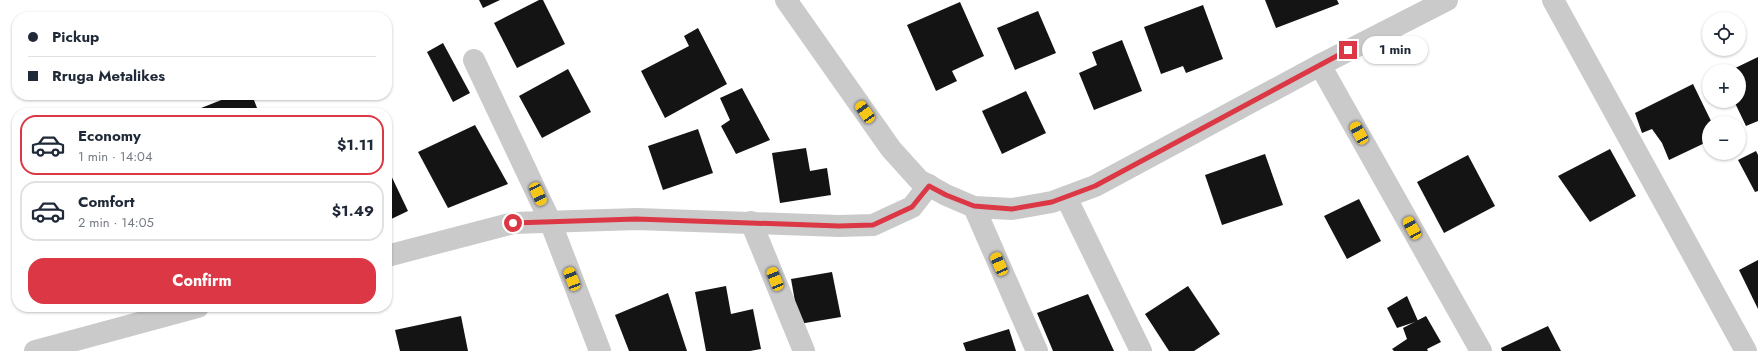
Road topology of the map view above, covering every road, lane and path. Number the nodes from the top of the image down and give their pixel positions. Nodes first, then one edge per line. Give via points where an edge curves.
1 (786, 0) edge
2 (1447, 0) edge
3 (1553, 0) edge
4 (474, 60) dead end
5 (1320, 65) junction
6 (929, 186) junction
7 (1066, 197) junction
8 (974, 206) junction
9 (550, 221) junction
10 (751, 222) junction
11 (392, 255) edge
12 (179, 312) edge
13 (35, 351) edge
14 (600, 351) edge
15 (804, 351) edge
16 (1037, 351) edge
17 (1140, 351) edge
18 (1481, 351) edge
19 (1746, 351) edge

1 - 6 street via 891,149 919,180
2 - 5 street
3 - 19 street
4 - 9 street
5 - 7 street via 1095,186
5 - 18 street
6 - 8 street
6 - 10 street via 912,207 873,225
7 - 8 street via 1012,209
7 - 17 street
8 - 16 street
9 - 10 street via 636,219
9 - 11 street via 513,223
9 - 14 street
10 - 15 street
12 - 13 street

